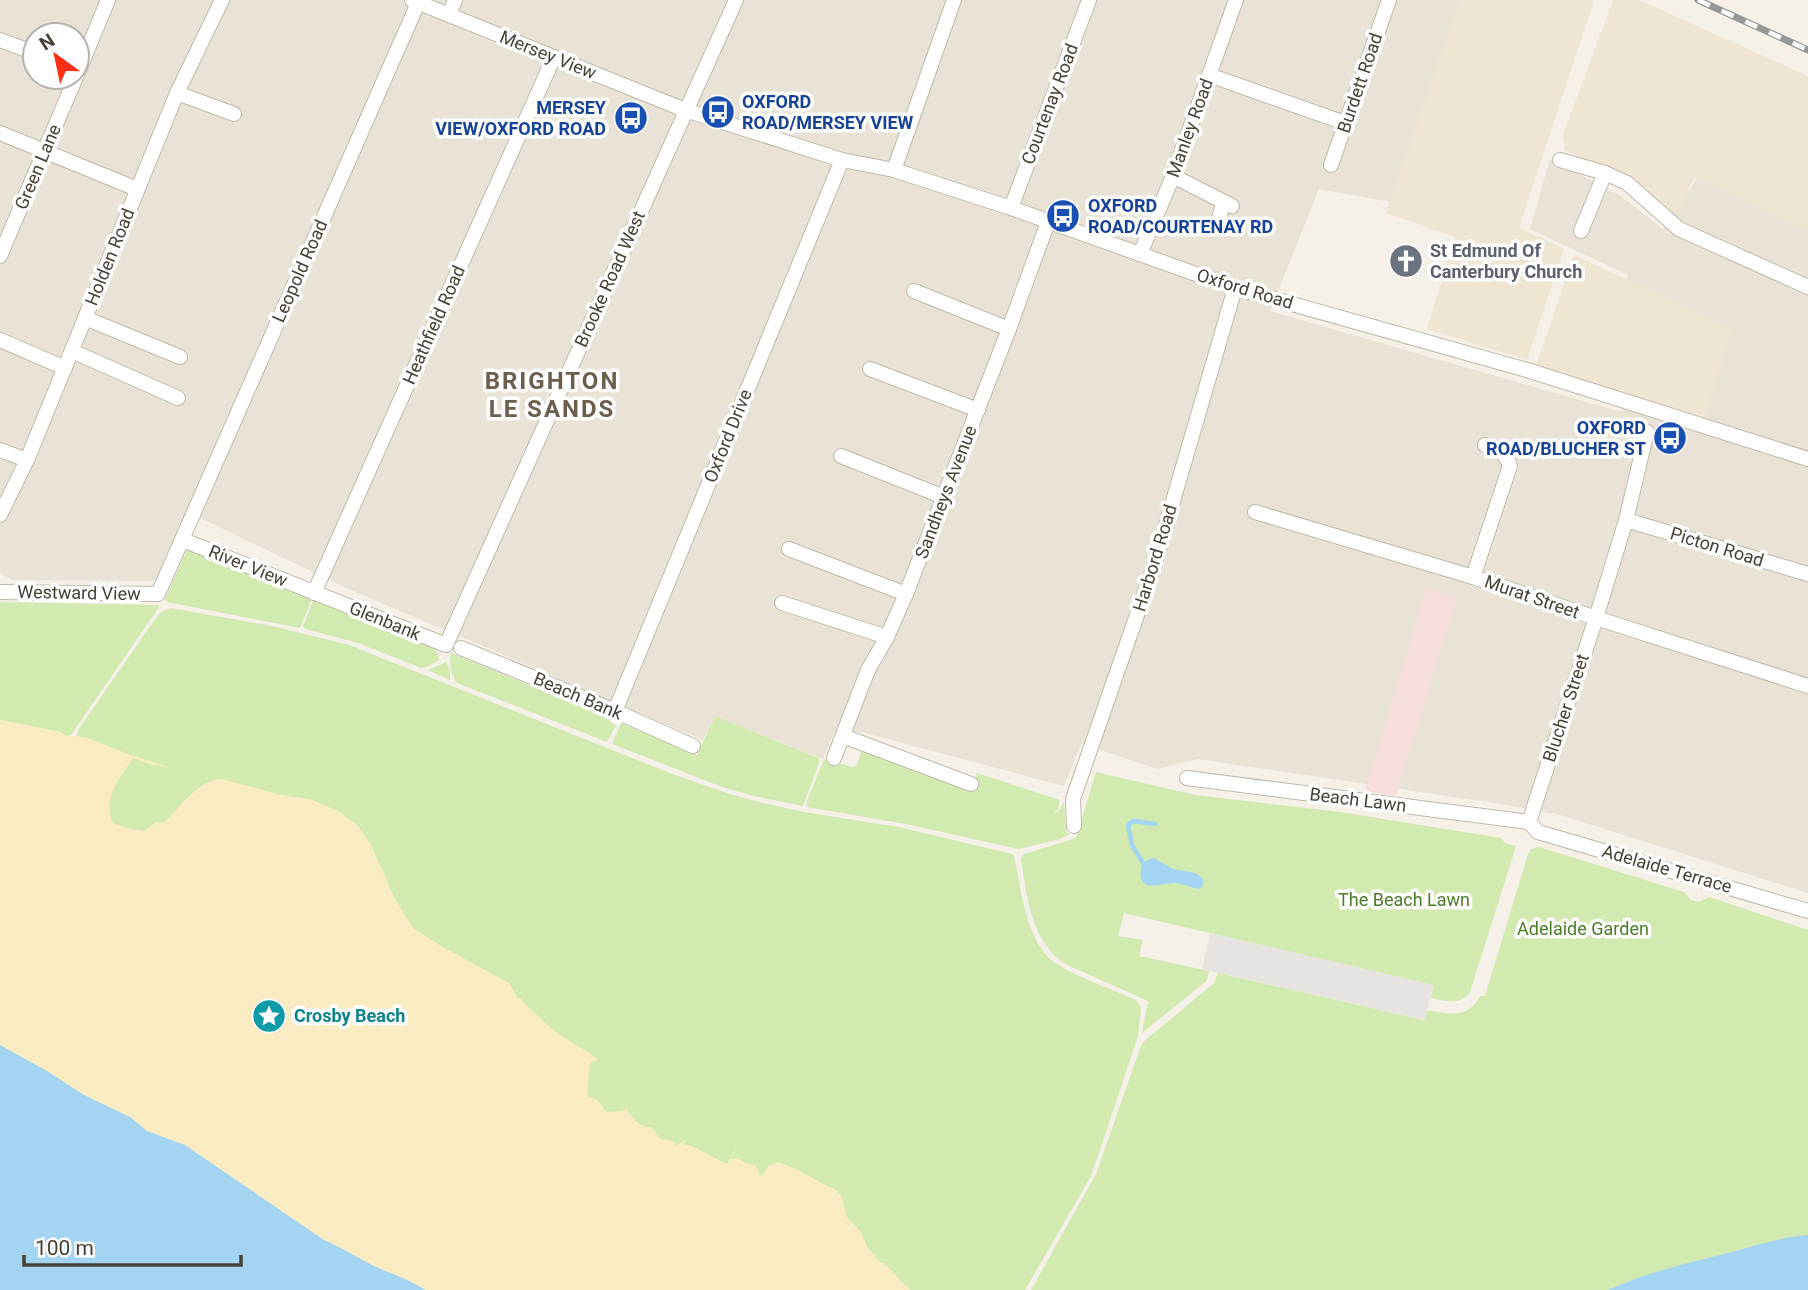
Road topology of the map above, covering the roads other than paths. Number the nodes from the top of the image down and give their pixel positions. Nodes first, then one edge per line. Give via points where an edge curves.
1 (108, 0) edge
2 (455, 0) edge
3 (736, 0) edge
4 (954, 0) edge
5 (1088, 0) edge
6 (1236, 0) edge
7 (1389, 0) edge
8 (218, 1) edge
9 (415, 1) edge
10 (449, 15) junction
11 (91, 39) edge
12 (0, 40) edge
13 (21, 48) edge
14 (554, 57) junction
15 (1209, 75) junction
16 (69, 91) edge
17 (177, 93) junction
18 (685, 110) junction
19 (234, 114) dead end
20 (1345, 123) junction
21 (0, 133) edge
22 (44, 152) junction
23 (842, 160) junction
24 (1560, 160) dead end
25 (1331, 165) dead end
26 (894, 170) junction
27 (1605, 173) junction
28 (1173, 176) junction
29 (137, 189) junction
30 (1011, 208) junction
31 (1048, 222) junction
32 (1218, 223) dead end
33 (1581, 231) dead end
34 (3, 240) edge
35 (1140, 254) junction
36 (0, 256) edge
37 (1808, 287) edge
38 (1235, 288) junction
39 (914, 291) dead end
40 (85, 318) junction
41 (1009, 329) junction
42 (0, 340) edge
43 (72, 351) junction
44 (180, 357) dead end
45 (65, 368) junction
46 (870, 369) dead end
47 (178, 398) dead end
48 (978, 410) junction
49 (1647, 432) dead end
50 (1485, 445) dead end
51 (0, 450) edge
52 (841, 456) dead end
53 (1808, 459) edge
54 (27, 460) junction
55 (944, 497) junction
56 (1255, 512) dead end
57 (0, 515) edge
58 (1626, 520) junction
59 (183, 540) junction
60 (789, 549) dead end
61 (1808, 574) edge
62 (1474, 577) junction
63 (0, 592) edge
64 (314, 593) junction
65 (158, 594) joint
66 (906, 594) junction
67 (782, 603) dead end
68 (1596, 618) junction
69 (450, 634) joint
70 (887, 637) junction
71 (461, 648) dead end
72 (1808, 685) edge
73 (615, 711) junction
74 (843, 736) junction
75 (693, 746) dead end
76 (834, 758) dead end
77 (1187, 778) dead end
78 (971, 784) dead end
79 (1529, 822) junction
80 (1074, 826) dead end
81 (1808, 911) edge

1 - 11 street, Green Lane
2 - 10 street
3 - 18 street, Brooke Road West
4 - 26 street
5 - 30 street, Courtenay Road
6 - 15 street, Manley Road
7 - 20 street, Burdett Road
8 - 17 street, Holden Road
9 - 10 street, Mersey View
9 - 59 street, Leopold Road
10 - 14 street, Mersey View
12 - 13 street
14 - 18 street, Mersey View
14 - 64 street, Heathfield Road
15 - 20 street
15 - 28 street, Manley Road
16 - 22 street, Green Lane
17 - 19 street
17 - 29 street, Holden Road
18 - 23 street, Oxford Road
18 - 69 street, Brooke Road West
20 - 25 street, Burdett Road
21 - 22 street
22 - 29 street
22 - 34 street, Green Lane
23 - 26 street, Oxford Road
23 - 73 street, Oxford Drive
24 - 27 street
26 - 30 street, Oxford Road
27 - 33 street
27 - 37 street via 1627,183 1679,229
28 - 32 street via 1228,204
28 - 35 street, Manley Road
29 - 40 street, Holden Road
30 - 31 street, Oxford Road
31 - 35 street, Oxford Road
31 - 41 street, Sandheys Avenue
34 - 36 street, Green Lane
35 - 38 street, Oxford Road
38 - 53 street, Oxford Road via 1527,370
38 - 80 street, Harbord Road via 1155,563 1073,799
39 - 41 street
40 - 43 street, Holden Road
40 - 44 street
41 - 48 street, Sandheys Avenue
42 - 45 street
43 - 45 street, Holden Road
43 - 47 street
45 - 54 street, Holden Road
46 - 48 street
48 - 55 street, Sandheys Avenue
49 - 58 street, Blucher Street
50 - 62 street via 1503,453 1510,466 1486,515
51 - 54 street
52 - 55 street
54 - 57 street, Holden Road
55 - 66 street, Sandheys Avenue
56 - 62 street, Murat Street
58 - 61 street, Picton Road
58 - 68 street, Blucher Street
59 - 64 street, River View
59 - 65 street, Leopold Road
60 - 66 street
62 - 68 street, Murat Street
63 - 65 street, Westward View
64 - 69 street, Glenbank via 446,645
66 - 70 street, Sandheys Avenue
67 - 70 street
68 - 72 street, Murat Street
68 - 79 street, Blucher Street
70 - 74 street, Sandheys Avenue via 868,670
71 - 73 street, Beach Bank
73 - 75 street, Beach Bank
74 - 76 street, Sandheys Avenue
74 - 78 street
77 - 79 street, Beach Lawn
79 - 81 street, Adelaide Terrace via 1538,832

